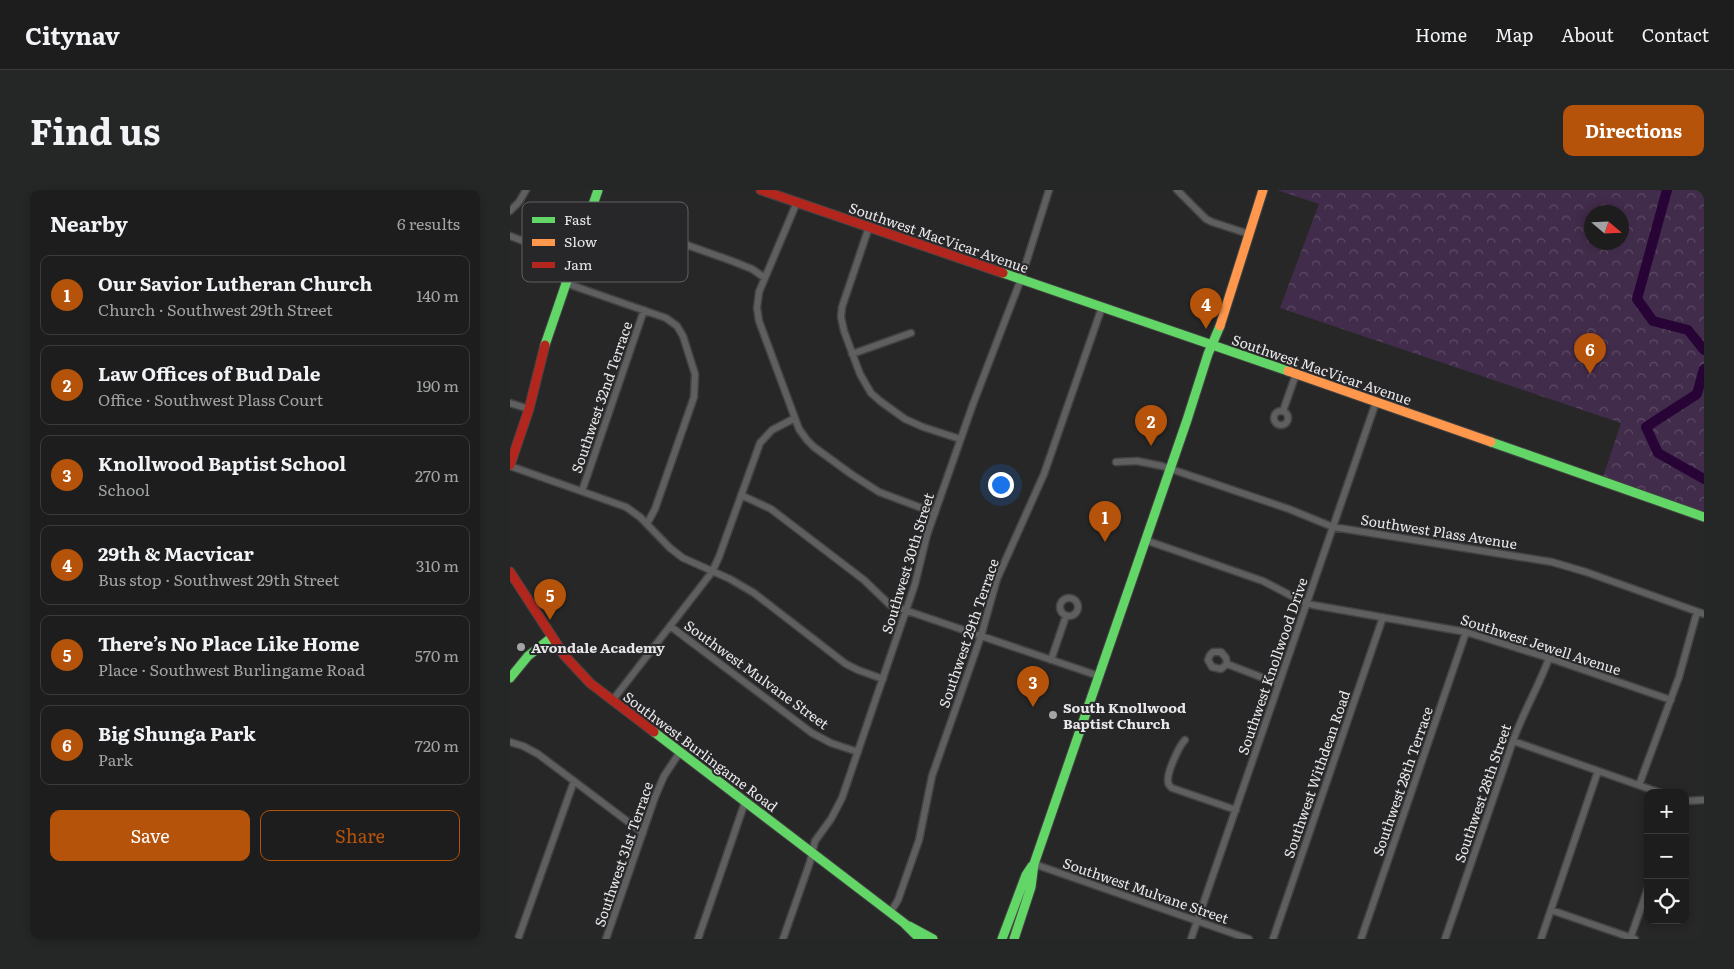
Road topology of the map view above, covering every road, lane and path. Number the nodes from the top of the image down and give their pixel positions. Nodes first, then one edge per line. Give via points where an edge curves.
1 (526, 190) edge
2 (598, 190) edge
3 (761, 190) edge
4 (1049, 190) edge
5 (1177, 190) edge
6 (1263, 190) edge
7 (594, 202) edge
8 (797, 202) junction
9 (510, 211) edge
10 (869, 227) junction
11 (1248, 234) junction
12 (510, 236) edge
13 (522, 240) edge
14 (688, 245) edge
15 (765, 278) junction
16 (1021, 279) junction
17 (566, 283) joint
18 (1102, 307) junction
19 (644, 310) junction
20 (911, 333) dead end
21 (1213, 345) junction
22 (852, 354) junction
23 (1296, 374) junction
24 (1376, 402) junction
25 (510, 404) edge
26 (529, 409) junction
27 (1283, 412) dead end
28 (796, 418) junction
29 (960, 440) junction
30 (1116, 462) dead end
31 (510, 466) edge
32 (1170, 469) junction
33 (582, 491) junction
34 (741, 495) junction
35 (935, 514) junction
36 (1704, 517) edge
37 (647, 524) junction
38 (1333, 527) junction
39 (1146, 540) junction
40 (510, 572) edge
41 (712, 572) junction
42 (1307, 603) junction
43 (906, 611) junction
44 (1697, 612) junction
45 (1704, 614) edge
46 (1066, 616) dead end
47 (1384, 617) junction
48 (670, 626) junction
49 (1466, 632) junction
50 (981, 636) junction
51 (551, 638) junction
52 (1549, 658) junction
53 (1051, 660) junction
54 (1227, 664) dead end
55 (1099, 676) junction
56 (510, 678) edge
57 (883, 679) junction
58 (1279, 684) junction
59 (1671, 700) junction
60 (612, 701) junction
61 (1185, 740) dead end
62 (1513, 741) junction
63 (510, 742) edge
64 (680, 752) junction
65 (858, 752) junction
66 (1598, 771) junction
67 (574, 781) junction
68 (1638, 785) junction
69 (1650, 789) edge
70 (1704, 800) edge
71 (1689, 801) edge
72 (745, 802) junction
73 (1236, 810) junction
74 (643, 832) junction
75 (812, 853) junction
76 (1034, 864) junction
77 (1644, 901) edge
78 (1551, 910) junction
79 (890, 913) junction
80 (1197, 921) junction
81 (904, 924) junction
82 (518, 939) edge
83 (606, 939) edge
84 (698, 939) edge
85 (783, 939) edge
86 (920, 939) edge
87 (933, 939) edge
88 (1002, 939) edge
89 (1014, 939) edge
90 (1191, 939) edge
91 (1249, 939) edge
92 (1274, 939) edge
93 (1361, 939) edge
94 (1445, 939) edge
95 (1541, 939) edge
96 (1632, 939) edge

1 - 9 street
2 - 7 main road
3 - 8 main road, Southwest MacVicar Avenue
4 - 16 street, Southwest 30th Street
5 - 11 street via 1206,219
6 - 11 main road
8 - 10 main road, Southwest MacVicar Avenue
8 - 15 street
10 - 16 main road, Southwest MacVicar Avenue
10 - 22 street via 842,307 842,322
11 - 21 main road
12 - 13 street
14 - 15 street via 752,269
15 - 28 street via 758,298 759,321
16 - 18 main road, Southwest MacVicar Avenue
16 - 29 street, Southwest 30th Street
17 - 19 street
17 - 26 main road via 544,349
18 - 21 main road, Southwest MacVicar Avenue
18 - 50 street, Southwest 29th Terrace via 1044,474 997,579
19 - 33 street, Southwest 32nd Terrace
19 - 37 street via 666,318 680,329 695,380 694,397
20 - 22 street
21 - 23 main road, Southwest MacVicar Avenue
21 - 32 main road
22 - 29 street via 864,383 880,401 918,425
23 - 24 main road, Southwest MacVicar Avenue
23 - 27 street
24 - 36 main road, Southwest MacVicar Avenue
24 - 38 street, Southwest Knollwood Drive
25 - 26 street
26 - 31 main road
28 - 34 street via 772,430 760,443
28 - 35 street via 807,440 850,474 879,492
29 - 35 street, Southwest 30th Street
30 - 32 street, Southwest Plass Avenue via 1143,462
31 - 33 street
32 - 38 street, Southwest Plass Avenue
32 - 39 main road
33 - 37 street via 626,507
34 - 41 street
34 - 43 street via 771,509 864,580 887,603
35 - 43 street, Southwest 30th Street
37 - 41 street via 683,558
38 - 42 street, Southwest Knollwood Drive
38 - 44 street, Southwest Plass Avenue via 1552,562
39 - 42 street, Southwest Jewell Avenue via 1263,580
39 - 55 main road
40 - 51 main road, Southwest Burlingame Road
41 - 48 street
41 - 57 street via 754,593 846,664
42 - 47 street, Southwest Jewell Avenue
42 - 58 street, Southwest Knollwood Drive
43 - 50 street
43 - 57 street, Southwest 30th Street
44 - 45 street, Southwest Plass Avenue
44 - 59 street
46 - 53 street
47 - 49 street, Southwest Jewell Avenue
47 - 92 street, Southwest Withdean Road
48 - 60 street
48 - 65 street, Southwest Mulvane Street via 812,732 831,743
49 - 52 street, Southwest Jewell Avenue
49 - 93 street, Southwest 28th Terrace
50 - 53 street
50 - 79 street, Southwest 29th Terrace via 930,784 919,840 898,900
51 - 56 main road via 528,656
51 - 60 main road, Southwest Burlingame Road via 582,675
52 - 59 street, Southwest Jewell Avenue
52 - 62 street, Southwest 28th Street
53 - 55 street
54 - 58 street
55 - 76 main road
57 - 65 street, Southwest 30th Street
58 - 73 street, Southwest Knollwood Drive
59 - 68 street
60 - 64 main road, Southwest Burlingame Road
61 - 73 street via 1168,778 1169,785
62 - 66 street
62 - 94 street, Southwest 28th Street
63 - 67 street via 533,750
64 - 72 main road, Southwest Burlingame Road
64 - 74 street, Southwest 31st Terrace via 660,784
65 - 75 street, Southwest 30th Street via 842,798 815,841
66 - 68 street
66 - 78 street
67 - 74 street
67 - 82 street
68 - 69 street
70 - 71 street
72 - 75 main road, Southwest Burlingame Road
72 - 84 street
73 - 80 street, Southwest Knollwood Drive
74 - 83 street, Southwest 31st Terrace
75 - 79 main road, Southwest Burlingame Road
75 - 85 street, Southwest 30th Street
76 - 80 street, Southwest Mulvane Street
76 - 88 main road via 1026,875
76 - 89 main road via 1032,887
77 - 96 street
78 - 95 street
78 - 96 street
79 - 81 main road, Southwest Burlingame Road
80 - 90 street, Southwest Knollwood Drive
80 - 91 street, Southwest Mulvane Street
81 - 86 main road, Southwest Burlingame Road
81 - 87 main road, Southwest Burlingame Road

